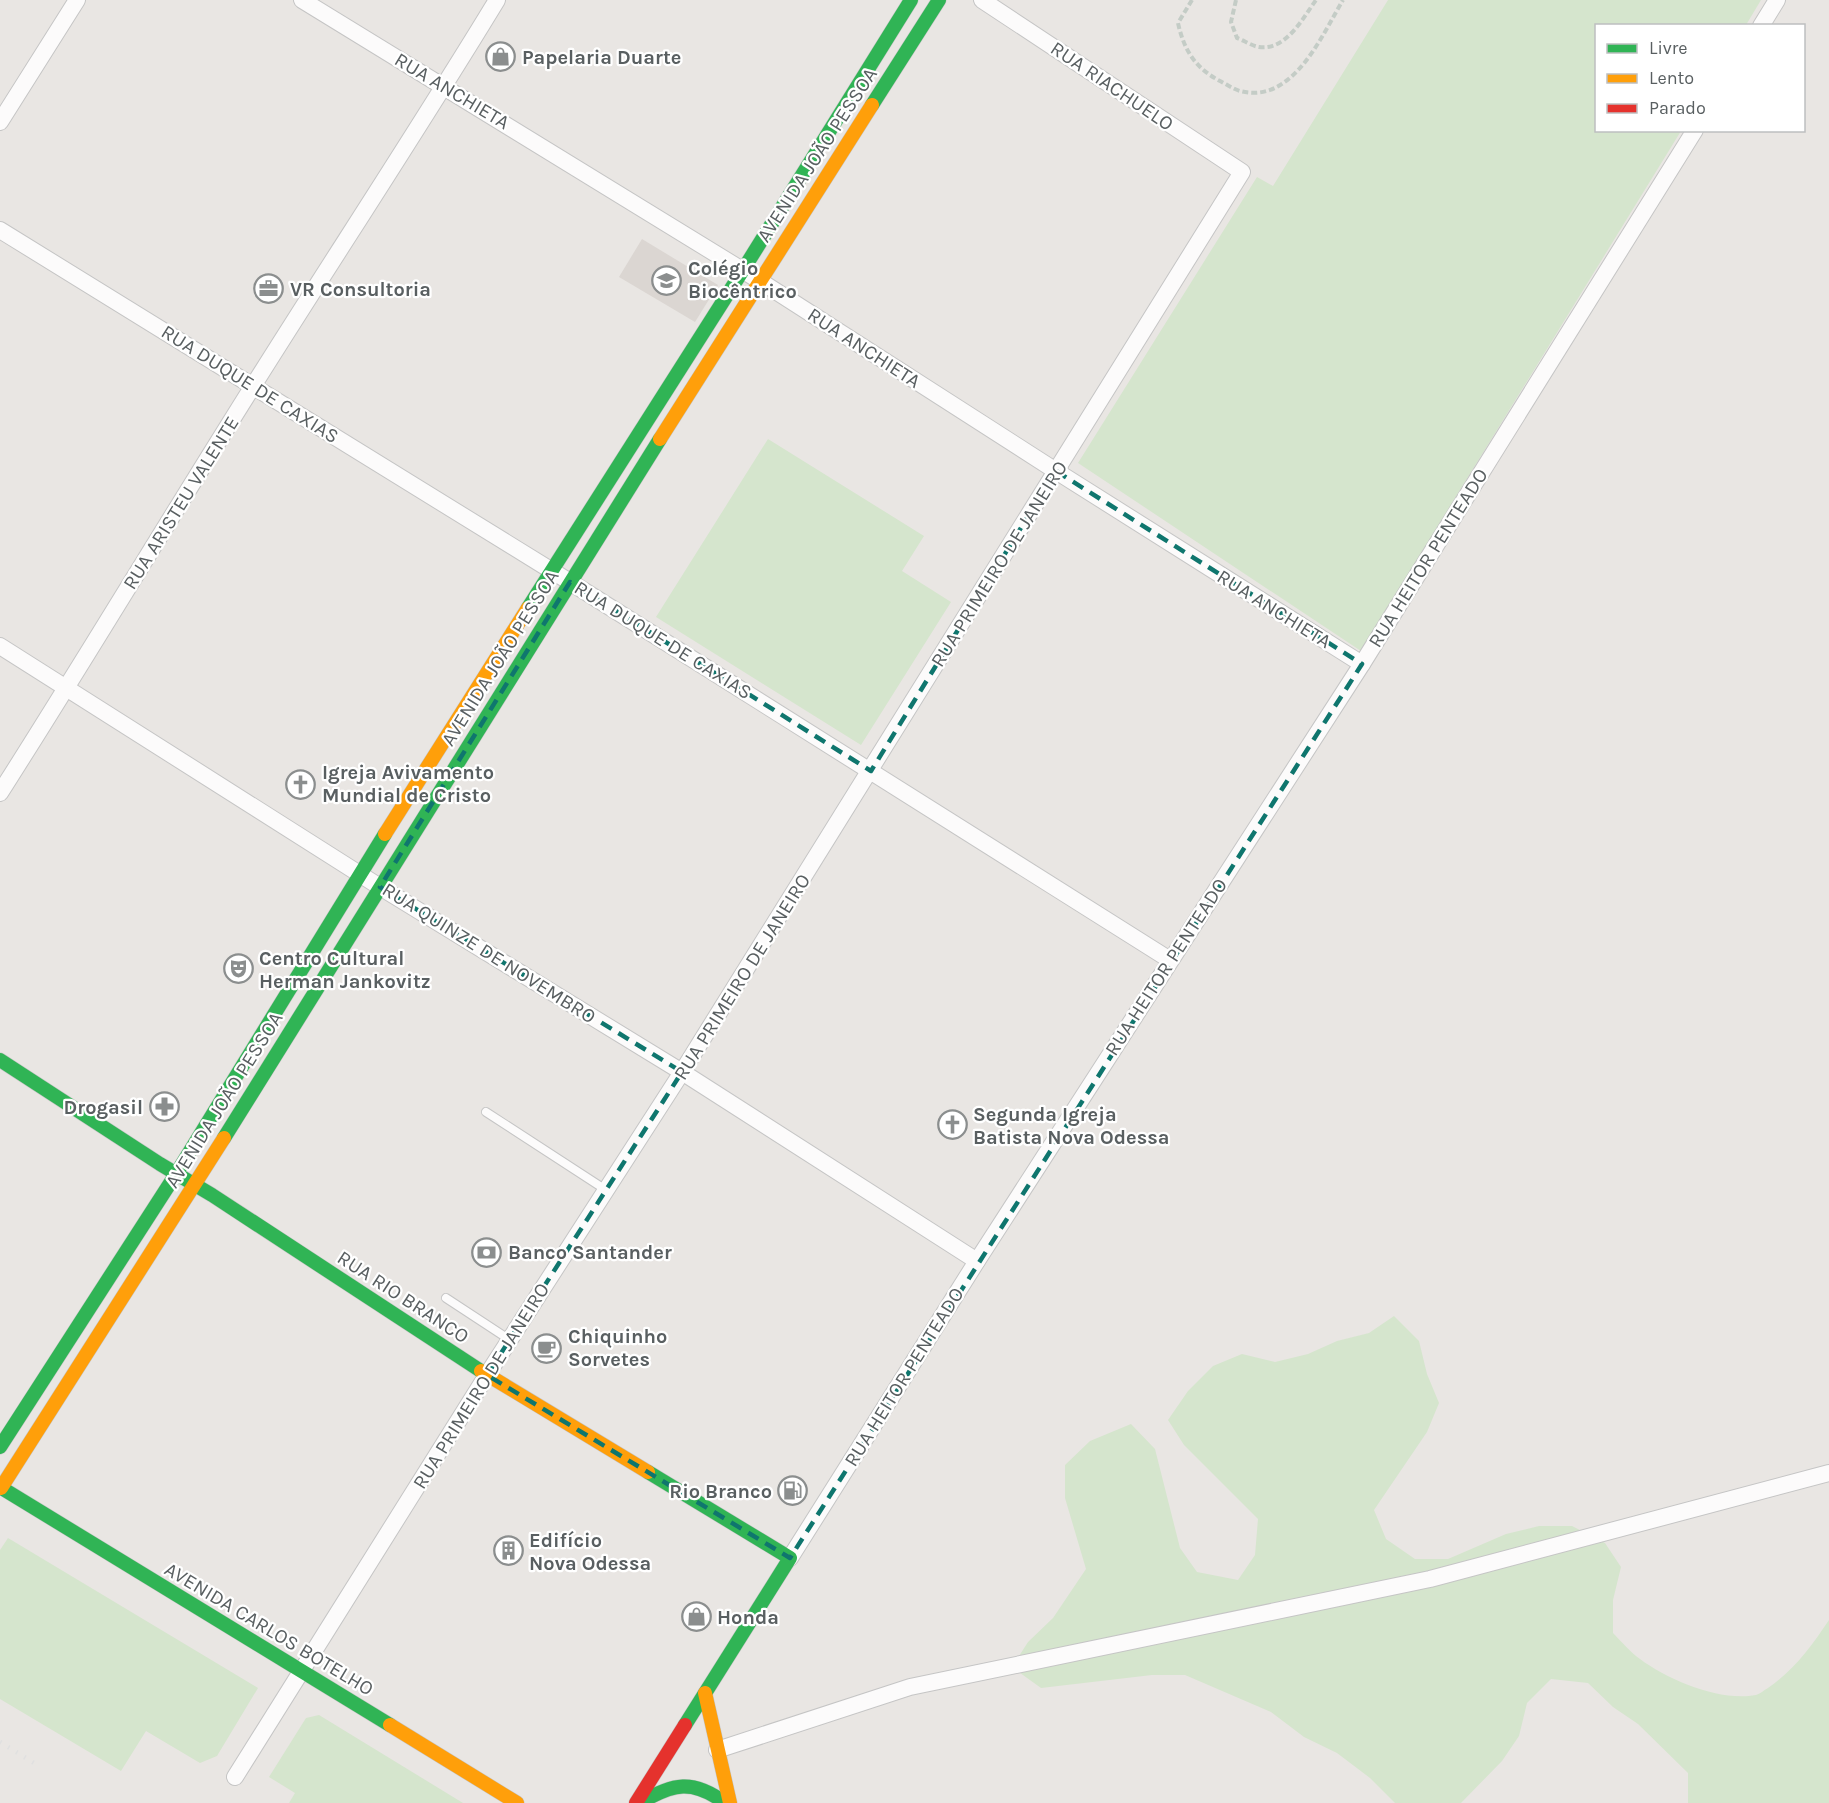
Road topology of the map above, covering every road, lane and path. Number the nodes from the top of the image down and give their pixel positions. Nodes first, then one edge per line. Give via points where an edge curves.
1 (77, 0) edge
2 (302, 0) edge
3 (497, 0) edge
4 (910, 0) edge
5 (939, 0) edge
6 (982, 0) edge
7 (1192, 0) edge
8 (1236, 0) edge
9 (1316, 0) edge
10 (1343, 0) edge
11 (1777, 0) edge
12 (1762, 24) edge
13 (874, 59) junction
14 (893, 72) junction
15 (445, 86) junction
16 (0, 122) edge
17 (1694, 132) edge
18 (821, 144) junction
19 (840, 156) junction
20 (1242, 172) joint
21 (771, 224) junction
22 (0, 230) edge
23 (789, 236) junction
24 (743, 270) junction
25 (760, 280) junction
26 (690, 353) junction
27 (707, 365) junction
28 (253, 385) junction
29 (641, 429) junction
30 (658, 441) junction
31 (1056, 471) junction
32 (584, 518) junction
33 (602, 530) junction
34 (551, 570) junction
35 (570, 582) junction
36 (505, 642) junction
37 (0, 646) edge
38 (525, 654) junction
39 (1362, 664) junction
40 (66, 688) junction
41 (454, 724) junction
42 (474, 737) junction
43 (871, 771) junction
44 (0, 793) edge
45 (402, 806) junction
46 (423, 819) junction
47 (360, 873) junction
48 (380, 887) junction
49 (310, 955) junction
50 (1170, 960) junction
51 (330, 968) junction
52 (266, 1026) junction
53 (286, 1038) junction
54 (0, 1060) edge
55 (682, 1072) junction
56 (221, 1100) junction
57 (240, 1112) junction
58 (486, 1112) dead end
59 (176, 1174) junction
60 (195, 1184) junction
61 (606, 1190) junction
62 (130, 1244) junction
63 (150, 1255) junction
64 (977, 1262) junction
65 (446, 1298) dead end
66 (510, 1340) junction
67 (487, 1375) junction
68 (0, 1447) edge
69 (1829, 1473) edge
70 (0, 1488) edge
71 (790, 1558) junction
72 (301, 1671) junction
73 (705, 1693) junction
74 (717, 1750) junction
75 (235, 1777) dead end
76 (518, 1803) edge
77 (638, 1803) edge
78 (725, 1803) edge
79 (730, 1803) edge

1 - 16 street
2 - 15 street, RUA ANCHIETA
3 - 15 street, RUA ARISTEU VALENTE
4 - 13 main road, AVENIDA JOÃO PESSOA
5 - 14 main road, AVENIDA JOÃO PESSOA
6 - 20 street, RUA RIACHUELO
7 - 10 path via 1178,23 1191,58 1213,77 1240,91 1261,92 1281,85 1298,72
8 - 9 path via 1231,22 1237,38 1259,47 1278,45 1298,26
11 - 12 street
13 - 14 main road
13 - 18 main road, AVENIDA JOÃO PESSOA
14 - 19 main road, AVENIDA JOÃO PESSOA
15 - 24 street, RUA ANCHIETA
15 - 28 street, RUA ARISTEU VALENTE
17 - 39 street, RUA HEITOR PENTEADO
18 - 19 main road
18 - 21 main road, AVENIDA JOÃO PESSOA
19 - 23 main road, AVENIDA JOÃO PESSOA
20 - 31 street, RUA PRIMEIRO DE JANEIRO
21 - 23 main road
21 - 24 main road, AVENIDA JOÃO PESSOA
22 - 28 street, RUA DUQUE DE CAXIAS
23 - 25 main road, AVENIDA JOÃO PESSOA
24 - 25 street, RUA ANCHIETA
24 - 26 main road, AVENIDA JOÃO PESSOA
25 - 27 main road, AVENIDA JOÃO PESSOA
25 - 31 street, RUA ANCHIETA
26 - 27 main road
26 - 29 main road, AVENIDA JOÃO PESSOA
27 - 30 main road, AVENIDA JOÃO PESSOA
28 - 34 street, RUA DUQUE DE CAXIAS
28 - 40 street, RUA ARISTEU VALENTE
29 - 30 main road
29 - 32 main road, AVENIDA JOÃO PESSOA
30 - 33 main road, AVENIDA JOÃO PESSOA
31 - 39 street, RUA ANCHIETA
31 - 43 street, RUA PRIMEIRO DE JANEIRO
32 - 33 main road
32 - 34 main road, AVENIDA JOÃO PESSOA
33 - 35 main road, AVENIDA JOÃO PESSOA
34 - 35 street, RUA DUQUE DE CAXIAS
34 - 36 main road, AVENIDA JOÃO PESSOA
35 - 38 main road, AVENIDA JOÃO PESSOA
35 - 43 street, RUA DUQUE DE CAXIAS
36 - 38 main road
36 - 41 main road, AVENIDA JOÃO PESSOA
37 - 40 street, RUA QUINZE DE NOVEMBRO
38 - 42 main road, AVENIDA JOÃO PESSOA
39 - 50 street, RUA HEITOR PENTEADO
40 - 44 street, RUA ARISTEU VALENTE
40 - 47 street, RUA QUINZE DE NOVEMBRO
41 - 42 main road
41 - 45 main road, AVENIDA JOÃO PESSOA
42 - 46 main road, AVENIDA JOÃO PESSOA
43 - 50 street, RUA DUQUE DE CAXIAS
43 - 55 street, RUA PRIMEIRO DE JANEIRO
45 - 46 main road
45 - 47 main road, AVENIDA JOÃO PESSOA
46 - 48 main road, AVENIDA JOÃO PESSOA
47 - 48 street, RUA QUINZE DE NOVEMBRO
47 - 49 main road, AVENIDA JOÃO PESSOA
48 - 51 main road, AVENIDA JOÃO PESSOA
48 - 55 street, RUA QUINZE DE NOVEMBRO
49 - 51 main road
49 - 52 main road, AVENIDA JOÃO PESSOA
50 - 64 street, RUA HEITOR PENTEADO
51 - 53 main road, AVENIDA JOÃO PESSOA
52 - 53 main road
52 - 56 main road, AVENIDA JOÃO PESSOA
53 - 57 main road, AVENIDA JOÃO PESSOA
54 - 59 main road, RUA RIO BRANCO
55 - 61 street, RUA PRIMEIRO DE JANEIRO
55 - 64 street, RUA QUINZE DE NOVEMBRO
56 - 57 main road
56 - 59 main road, AVENIDA JOÃO PESSOA
57 - 60 main road, AVENIDA JOÃO PESSOA
58 - 61 lane
59 - 60 main road, RUA RIO BRANCO
59 - 62 main road, AVENIDA JOÃO PESSOA
60 - 63 main road, AVENIDA JOÃO PESSOA
60 - 67 main road, RUA RIO BRANCO
61 - 66 street, RUA PRIMEIRO DE JANEIRO
62 - 63 main road
62 - 68 main road, AVENIDA JOÃO PESSOA
63 - 70 main road, AVENIDA JOÃO PESSOA
64 - 71 street, RUA HEITOR PENTEADO
65 - 66 lane
66 - 67 street, RUA PRIMEIRO DE JANEIRO
67 - 71 main road, RUA RIO BRANCO
67 - 72 street, RUA PRIMEIRO DE JANEIRO
69 - 74 street via 1430,1579 910,1687
70 - 72 main road, AVENIDA CARLOS BOTELHO
71 - 73 main road, RUA HEITOR PENTEADO
72 - 75 street, RUA PRIMEIRO DE JANEIRO
72 - 76 main road, AVENIDA CARLOS BOTELHO
73 - 74 main road
73 - 77 main road, RUA HEITOR PENTEADO
74 - 79 main road
77 - 78 main road via 666,1788 687,1786 716,1795

